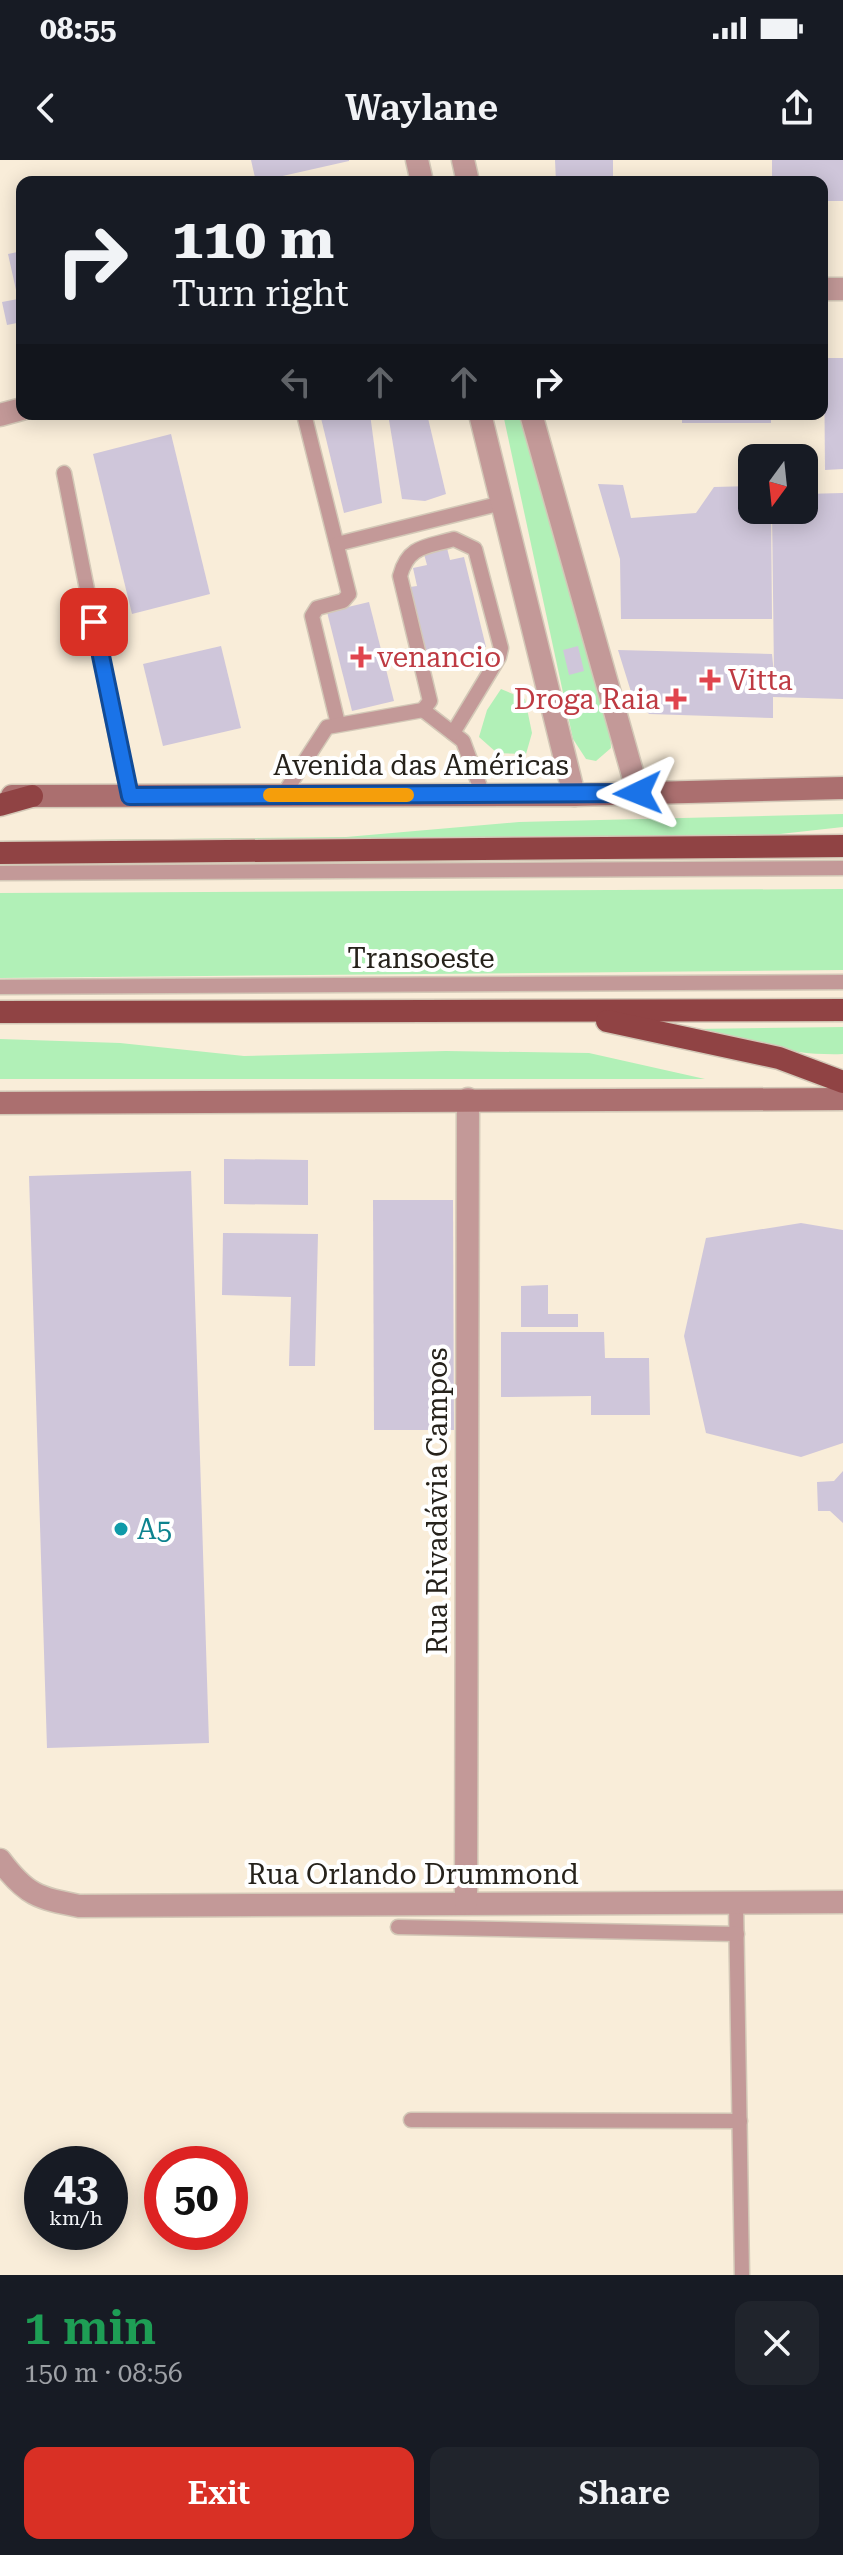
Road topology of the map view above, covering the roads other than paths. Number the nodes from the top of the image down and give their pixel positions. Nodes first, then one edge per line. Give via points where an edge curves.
1 (306, 420) edge
2 (481, 420) edge
3 (533, 420) edge
4 (64, 473) dead end
5 (502, 503) junction
6 (337, 544) junction
7 (423, 710) junction
8 (338, 724) junction
9 (453, 733) junction
10 (843, 788) edge
11 (638, 793) junction
12 (0, 795) edge
13 (283, 795) junction
14 (483, 795) junction
15 (574, 795) junction
16 (32, 796) junction
17 (130, 796) junction
18 (0, 805) edge
19 (843, 846) edge
20 (0, 853) edge
21 (843, 868) edge
22 (0, 873) edge
23 (843, 982) edge
24 (0, 987) edge
25 (843, 1010) edge
26 (0, 1012) edge
27 (547, 1012) junction
28 (843, 1082) edge
29 (468, 1099) junction
30 (843, 1099) edge
31 (0, 1103) edge
32 (0, 1860) edge
33 (843, 1902) edge
34 (466, 1903) junction
35 (736, 1903) junction
36 (398, 1927) dead end
37 (737, 1934) junction
38 (411, 2120) dead end
39 (740, 2121) junction
40 (742, 2275) edge

1 - 6 lane
2 - 5 street
3 - 11 street
4 - 17 lane
5 - 6 lane
5 - 15 street
6 - 8 lane via 349,594 343,601 317,608 312,621
7 - 8 lane
7 - 9 lane
7 - 9 lane via 430,701 400,576 413,550 454,539 475,549 501,648
8 - 13 lane via 327,727
9 - 14 lane via 463,741
10 - 11 main road, Avenida das Américas
11 - 15 main road, Avenida das Américas
12 - 16 main road, Avenida das Américas
13 - 14 main road, Avenida das Américas
13 - 17 main road, Avenida das Américas
14 - 15 main road, Avenida das Américas
16 - 17 main road, Avenida das Américas
16 - 18 highway
19 - 20 highway
21 - 22 lane
23 - 24 lane, Transoeste
25 - 27 highway
26 - 27 highway
27 - 28 highway via 779,1058
29 - 30 main road
29 - 31 main road
29 - 34 street, Rua Rivadávia Campos
32 - 34 street, Rua Orlando Drummond via 18,1885 44,1899 79,1906
33 - 35 street, Rua Orlando Drummond
34 - 35 street, Rua Orlando Drummond
35 - 37 lane
36 - 37 lane
37 - 39 lane
38 - 39 lane
39 - 40 lane

